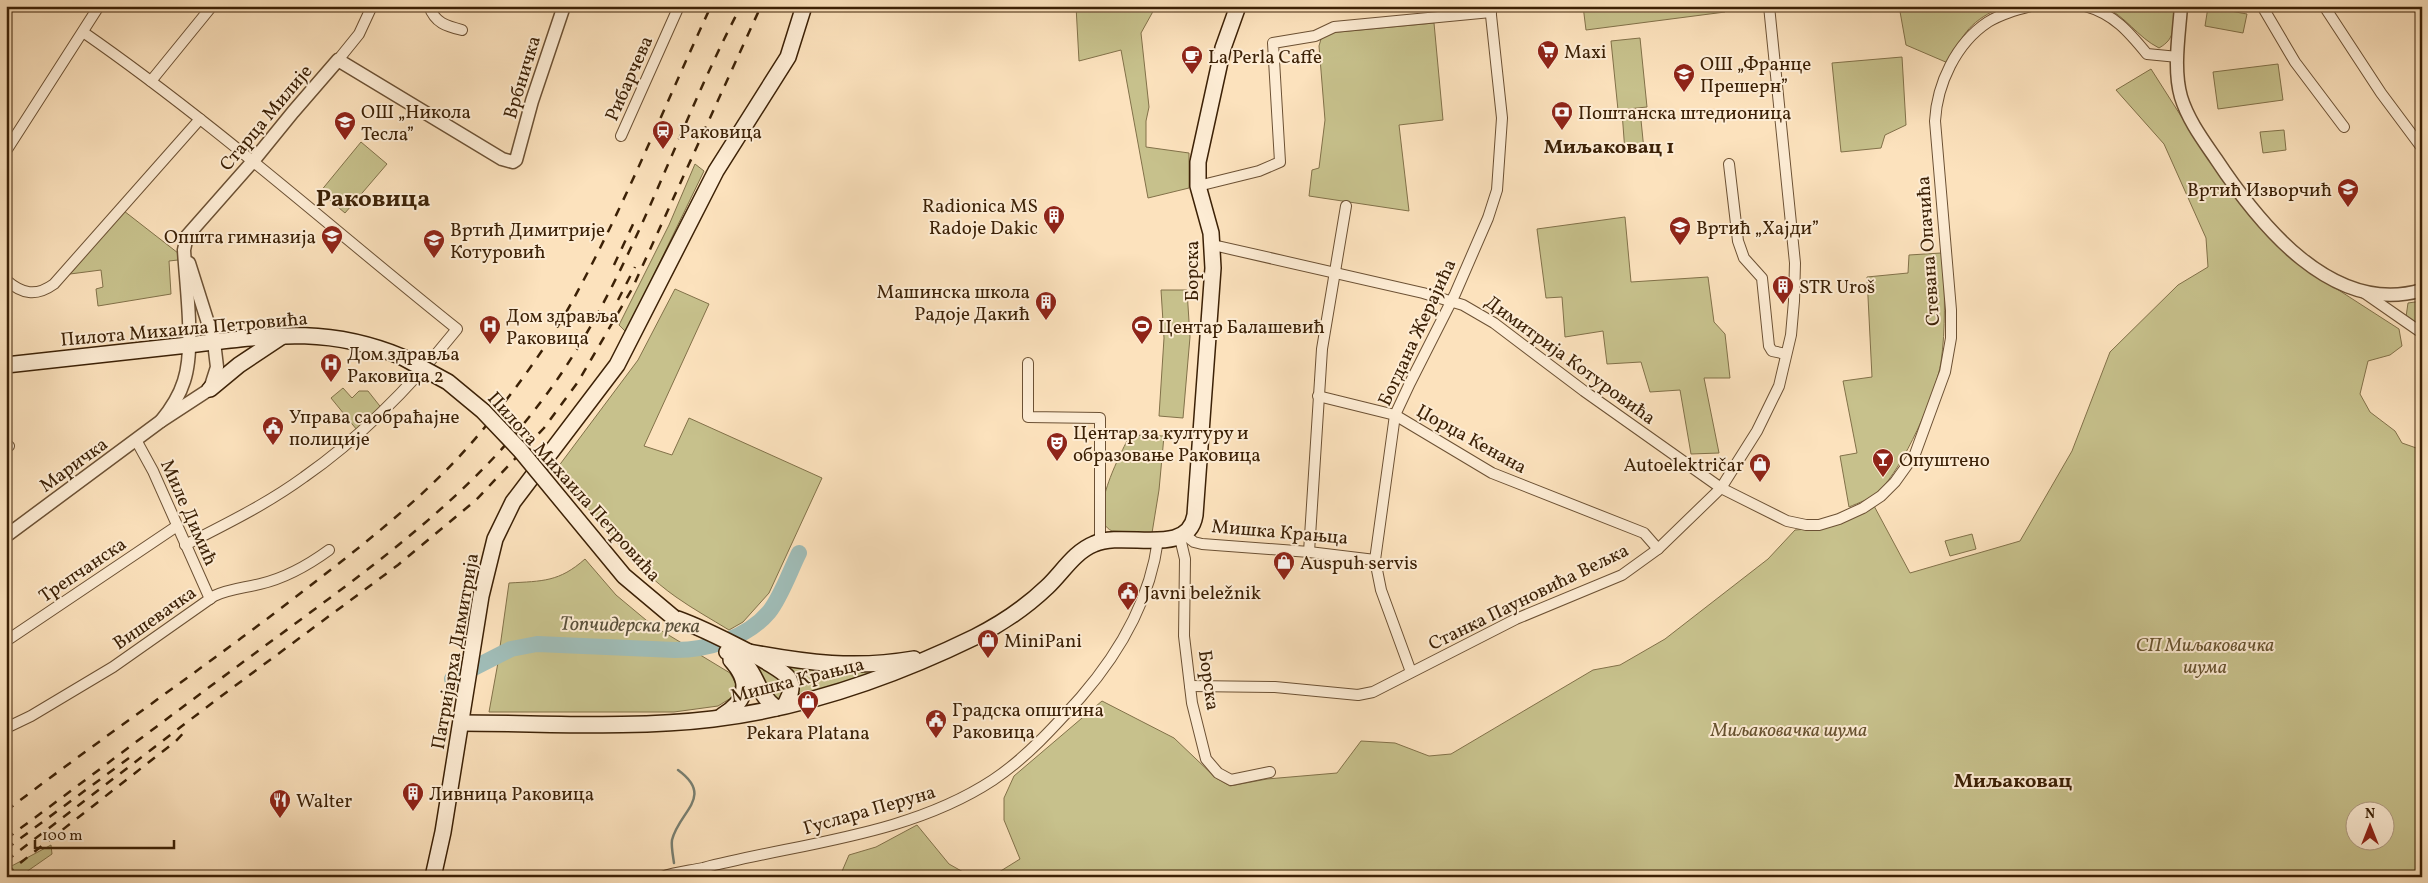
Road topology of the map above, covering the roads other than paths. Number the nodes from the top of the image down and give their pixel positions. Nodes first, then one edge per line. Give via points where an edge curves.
1 (100, 6) edge
2 (212, 6) edge
3 (372, 6) edge
4 (429, 6) edge
5 (564, 6) edge
6 (679, 6) edge
7 (804, 6) edge
8 (1238, 6) edge
9 (1769, 6) edge
10 (2031, 6) edge
11 (2085, 6) edge
12 (2181, 6) edge
13 (2262, 6) edge
14 (2324, 6) edge
15 (1490, 9) edge
16 (462, 30) dead end
17 (83, 32) junction
18 (2178, 57) junction
19 (338, 60) junction
20 (151, 81) junction
21 (200, 119) junction
22 (2344, 127) dead end
23 (621, 136) dead end
24 (2422, 148) edge
25 (6, 151) edge
26 (254, 160) junction
27 (1730, 164) dead end
28 (1198, 186) junction
29 (1346, 206) dead end
30 (1213, 245) junction
31 (184, 250) junction
32 (1335, 273) junction
33 (6, 280) edge
34 (2422, 290) edge
35 (2363, 292) junction
36 (1452, 301) junction
37 (2422, 333) edge
38 (285, 335) junction
39 (214, 342) junction
40 (189, 345) junction
41 (1786, 354) junction
42 (1028, 363) dead end
43 (6, 365) edge
44 (210, 389) junction
45 (1318, 396) junction
46 (1395, 416) junction
47 (161, 422) junction
48 (136, 440) junction
49 (1721, 488) junction
50 (177, 526) junction
51 (6, 536) edge
52 (1183, 536) junction
53 (1158, 540) junction
54 (1100, 542) junction
55 (185, 545) junction
56 (1658, 549) junction
57 (329, 550) dead end
58 (1309, 552) junction
59 (1375, 560) junction
60 (210, 599) junction
61 (674, 618) junction
62 (6, 641) edge
63 (723, 651) junction
64 (749, 652) junction
65 (940, 653) junction
66 (1411, 672) junction
67 (1190, 686) junction
68 (781, 706) junction
69 (720, 718) junction
70 (461, 723) junction
71 (6, 728) edge
72 (1270, 772) dead end
73 (433, 877) edge
74 (662, 877) edge

1 - 17 street
2 - 20 street
3 - 19 street, Старца Милије via 359,34
4 - 16 street via 437,20
5 - 19 street, Врбничка via 516,160 511,162
6 - 23 street, Рибарчева
7 - 70 main road, Патријарха Димитрија via 784,64 716,171 617,365 525,485 505,518 485,575
8 - 28 main road, Борска via 1226,40 1208,115 1198,162
9 - 41 street, Станка Пауновића Вељка via 1795,263 1794,301
10 - 49 street, Стевана Опачића via 1997,17 1972,36 1959,52 1939,94 1934,121 1950,274 1951,338 1939,392 1910,463 1889,489 1873,502 1819,525 1806,526 1787,521
11 - 18 street via 2124,26 2146,54
12 - 18 street
13 - 22 street via 2295,62
14 - 24 street via 2381,93
15 - 28 street via 1334,27 1315,36 1273,43 1280,162 1259,171
15 - 36 street, Богдана Жерајића via 1502,118 1497,190
17 - 20 street
17 - 25 street
18 - 35 street via 2179,87 2192,122 2254,212 2270,232 2302,258 2331,278
19 - 26 street, Старца Милије
20 - 21 street
21 - 26 street
21 - 33 street via 59,280 39,292 21,291
26 - 31 street, Старца Милије via 189,234
26 - 55 street via 457,329 410,385 339,451 276,495
27 - 41 street via 1738,241 1744,258 1762,278 1769,346 1772,352
28 - 30 main road, Борска
29 - 32 street
30 - 32 street, Димитрија Котуровића
30 - 52 main road, Борска via 1195,515 1192,527
31 - 39 street
31 - 40 street, Старца Милије
32 - 36 street, Димитрија Котуровића
32 - 45 street via 1324,329
34 - 35 street via 2394,294
35 - 37 street
36 - 46 street, Богдана Жерајића
36 - 49 street, Димитрија Котуровића via 1494,323
38 - 39 main road, Пилота Михаила Петровића
38 - 44 main road
38 - 61 main road, Пилота Михаила Петровића, bridge via 338,337 376,346 402,356 448,382 484,410 624,576
39 - 40 main road, Пилота Михаила Петровића
39 - 44 street via 217,366
40 - 43 main road, Пилота Михаила Петровића
40 - 47 street, Маричка via 185,380 176,402
41 - 49 street, Станка Пауновића Вељка via 1779,386 1770,406
42 - 54 street via 1028,417 1100,418
44 - 47 street, Маричка
45 - 46 street, Џорџа Кенана
45 - 58 street
46 - 56 street, Џорџа Кенана via 1492,473 1644,534
46 - 59 street, Богдана Жерајића
47 - 48 street, Маричка
48 - 50 street, Миле Димић
48 - 51 street, Маричка
49 - 56 street, Станка Пауновића Вељка
50 - 55 street, Миле Димић
50 - 62 street, Трепчанска
52 - 53 main road, Мишка Крањца
52 - 58 street, Мишка Крањца via 1202,544
52 - 67 street, Борска via 1183,624
53 - 54 main road, Мишка Крањца via 1120,538
53 - 74 street, Гуслара Перуна via 1144,593 1131,626 1111,658 1040,740 994,779 945,806 869,831
54 - 65 main road, Мишка Крањца via 1083,550 1048,587 1011,616
55 - 60 street, Миле Димић
56 - 66 street, Станка Пауновића Вељка via 1622,575 1516,619
57 - 60 street, Вишевачка via 304,569 269,582 229,590
58 - 59 street, Мишка Крањца
59 - 66 street, Богдана Жерајића via 1381,590
60 - 71 street, Вишевачка via 113,667
61 - 63 main road, Пилота Михаила Петровића via 686,631
61 - 64 main road, Пилота Михаила Петровића
63 - 68 main road, Пилота Михаила Петровића via 737,656 746,664 762,695
63 - 69 main road via 740,670 744,684 738,704
64 - 65 main road via 808,663 852,665
64 - 68 main road, Пилота Михаила Петровића via 787,676 792,688
65 - 68 main road, Мишка Крањца via 870,682
66 - 67 street, Станка Пауновића Вељка via 1378,690 1358,695 1275,687
67 - 72 street, Борска via 1204,755 1213,768 1231,780
68 - 69 main road, Мишка Крањца
69 - 70 main road, Мишка Крањца via 667,722
70 - 73 main road, Патријарха Димитрија

